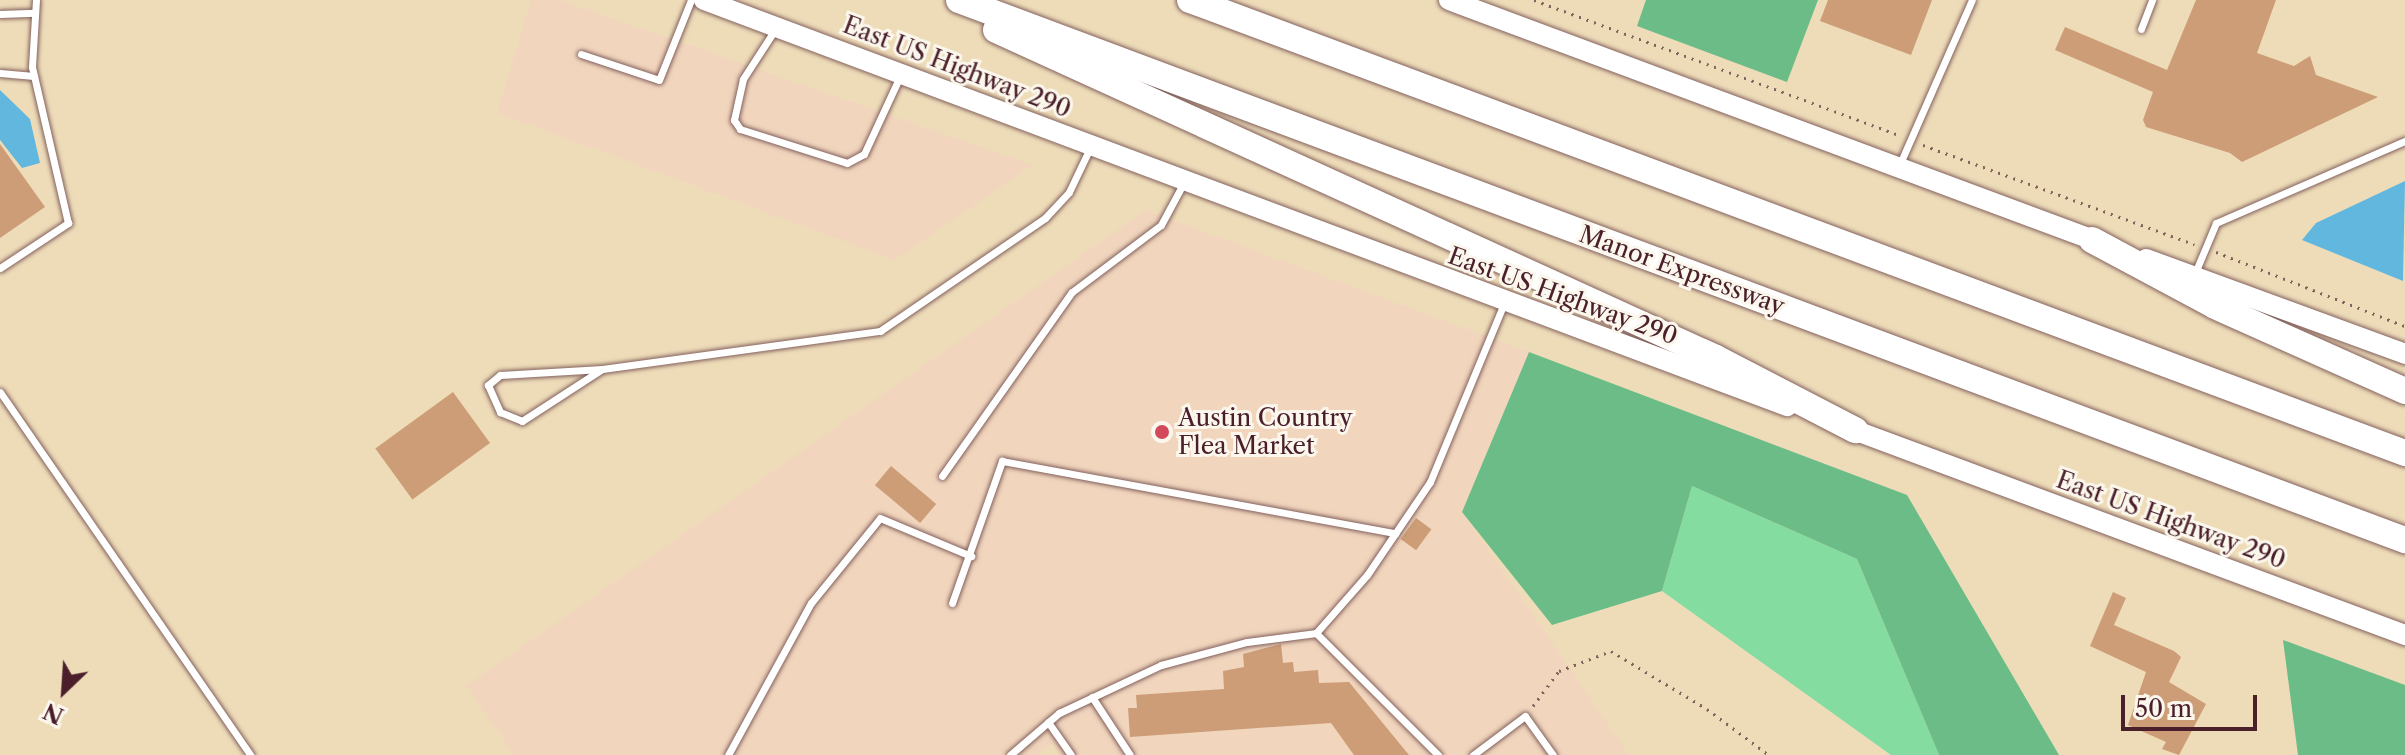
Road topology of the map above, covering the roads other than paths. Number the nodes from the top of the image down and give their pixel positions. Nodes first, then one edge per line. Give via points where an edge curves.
1 (36, 0) edge
2 (691, 0) edge
3 (704, 0) edge
4 (945, 0) edge
5 (959, 0) edge
6 (1190, 0) edge
7 (1449, 0) edge
8 (1972, 0) edge
9 (2152, 0) edge
10 (35, 13) junction
11 (0, 14) edge
12 (776, 27) junction
13 (2141, 29) dead end
14 (581, 54) dead end
15 (0, 73) edge
16 (901, 74) junction
17 (34, 76) junction
18 (2405, 141) edge
19 (1090, 146) junction
20 (1898, 168) junction
21 (1185, 182) junction
22 (2092, 240) junction
23 (0, 268) edge
24 (2194, 276) junction
25 (1504, 303) junction
26 (2405, 354) edge
27 (602, 369) junction
28 (2405, 391) edge
29 (0, 392) edge
30 (1855, 430) junction
31 (2405, 453) edge
32 (942, 476) dead end
33 (1395, 533) junction
34 (2405, 540) edge
35 (971, 556) junction
36 (952, 603) dead end
37 (1316, 633) junction
38 (2405, 635) edge
39 (1092, 697) junction
40 (1048, 722) junction
41 (250, 755) edge
42 (728, 755) edge
43 (1010, 755) edge
44 (1071, 755) edge
45 (1130, 755) edge
46 (1438, 755) edge
47 (1473, 755) edge
48 (1553, 755) edge

1 - 10 lane
2 - 14 lane via 659,80
3 - 12 main road, East US Highway 290
4 - 30 highway via 998,32 1716,358
5 - 34 highway, Manor Expressway
6 - 31 highway
7 - 20 main road
8 - 20 lane
9 - 13 lane
10 - 11 lane
10 - 17 lane
12 - 16 main road, East US Highway 290
12 - 16 lane via 743,79 734,120 740,129 847,163 864,154
15 - 17 lane
16 - 19 main road, East US Highway 290
17 - 23 lane via 68,223
18 - 24 lane via 2216,223
19 - 21 main road, East US Highway 290
19 - 27 lane via 1069,192 1045,218 899,323 880,331
20 - 22 main road
21 - 25 main road, East US Highway 290
21 - 32 lane via 1161,225 1072,292
22 - 24 main road
22 - 28 highway via 2215,306
24 - 26 main road
25 - 30 main road, East US Highway 290
25 - 33 lane via 1430,482
27 - 27 lane via 522,421 500,412 488,385 500,375
29 - 41 lane
30 - 38 main road, East US Highway 290
33 - 35 lane via 1002,461
33 - 37 lane
35 - 36 lane
35 - 42 lane via 880,518 811,603
37 - 39 lane via 1247,642 1161,665
37 - 46 lane
39 - 40 lane
39 - 45 lane
40 - 43 lane
40 - 44 lane
47 - 48 lane via 1525,716

